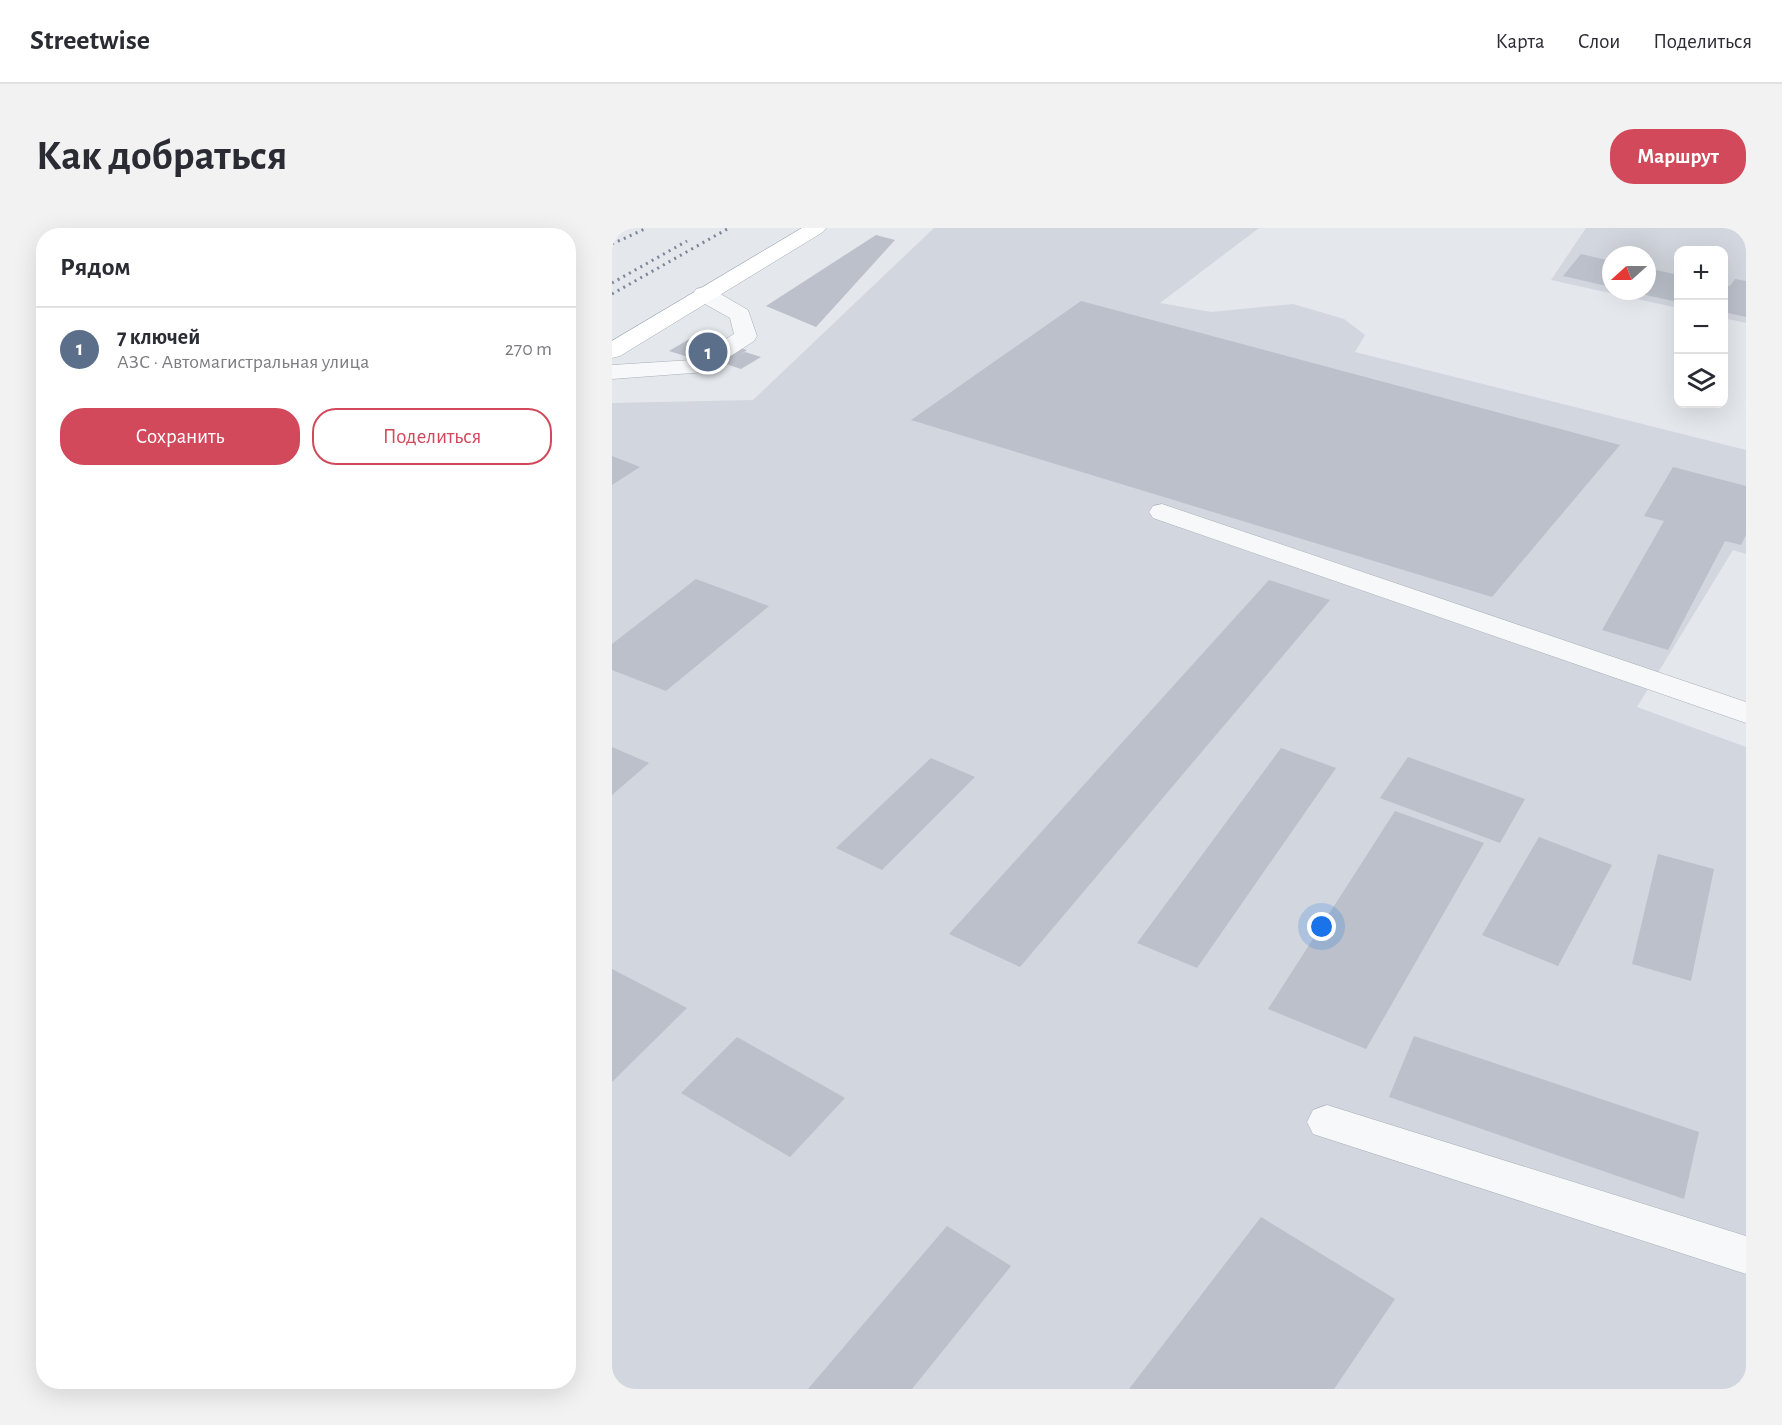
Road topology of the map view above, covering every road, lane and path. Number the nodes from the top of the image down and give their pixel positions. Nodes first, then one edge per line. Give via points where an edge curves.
1 (816, 228) edge
2 (704, 294) junction
3 (612, 351) edge
4 (612, 372) edge
5 (1162, 512) dead end
6 (1746, 713) edge
7 (1327, 1122) dead end
8 (1746, 1254) edge

1 - 2 main road
2 - 3 main road
2 - 4 lane via 740,315 746,336 698,367
5 - 6 lane
7 - 8 lane

